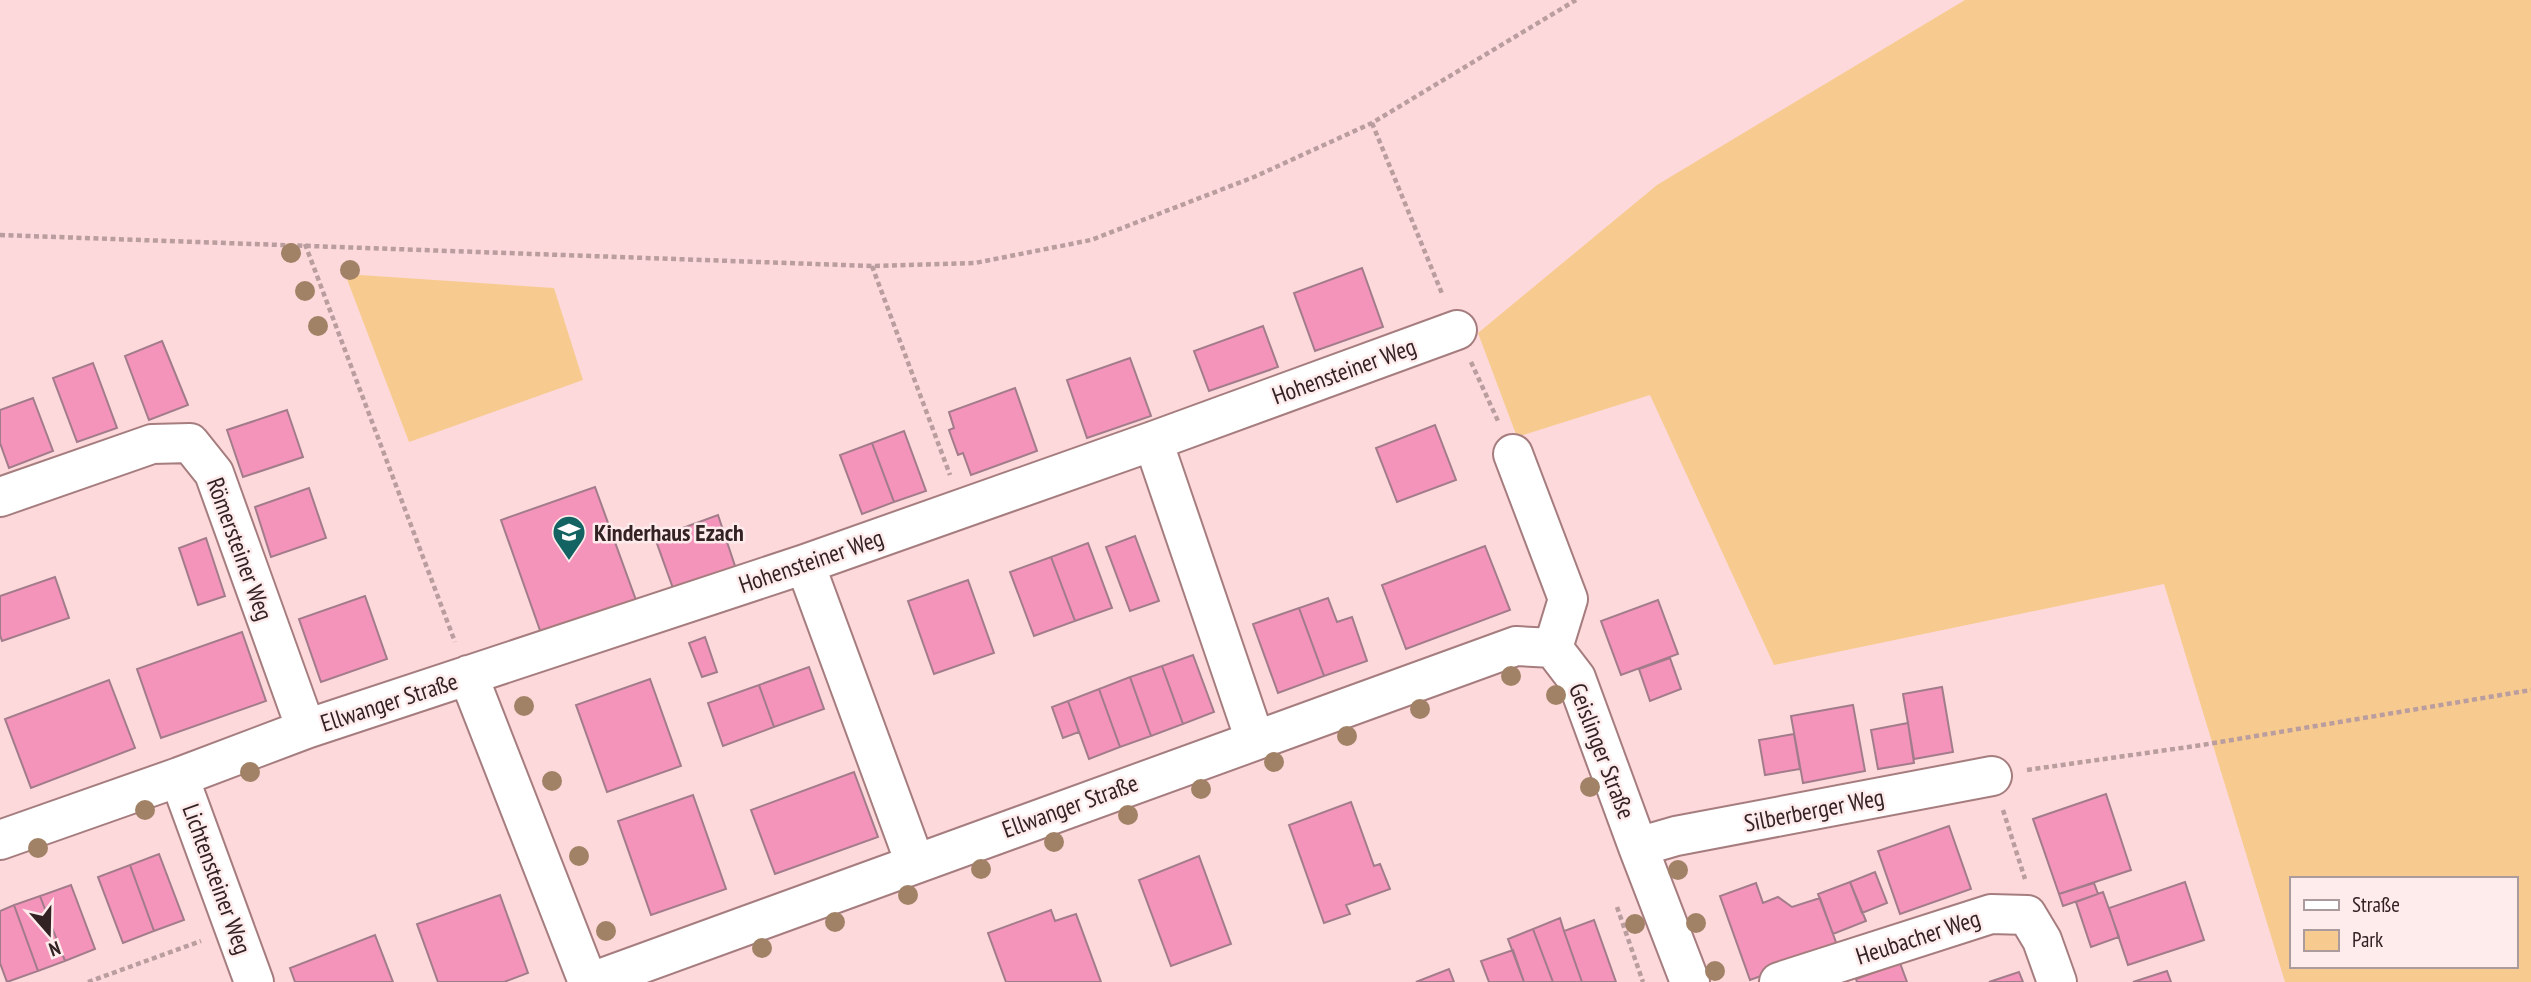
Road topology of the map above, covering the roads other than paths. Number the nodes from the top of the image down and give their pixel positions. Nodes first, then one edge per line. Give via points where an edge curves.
1 (1457, 330) road end
2 (1153, 441) junction
3 (1513, 454) road end
4 (0, 497) edge
5 (805, 564) junction
6 (1553, 648) junction
7 (468, 675) junction
8 (306, 729) junction
9 (1255, 740) junction
10 (1992, 776) road end
11 (180, 777) junction
12 (0, 840) edge
13 (1638, 847) junction
14 (915, 863) junction
15 (254, 982) edge
16 (590, 982) edge
17 (1690, 982) edge
18 (1779, 982) edge
19 (2057, 982) edge

1 - 2 street, Hohensteiner Weg
2 - 5 street, Hohensteiner Weg
2 - 9 street
3 - 6 street via 1568,599
4 - 8 street, Römersteiner Weg via 152,444 190,443 214,473
5 - 7 street, Hohensteiner Weg
5 - 14 street
6 - 9 street, Ellwanger Straße via 1516,646
6 - 13 street, Geislinger Straße via 1577,678
7 - 8 street, Ellwanger Straße
7 - 16 street, Ellwanger Straße
8 - 11 street, Ellwanger Straße
9 - 14 street, Ellwanger Straße
10 - 13 street, Silberberger Weg
11 - 12 street, Ellwanger Straße
11 - 15 street, Lichtensteiner Weg
13 - 17 street, Geislinger Straße
14 - 16 street, Ellwanger Straße
18 - 19 street, Heubacher Weg via 1991,914 2027,915

